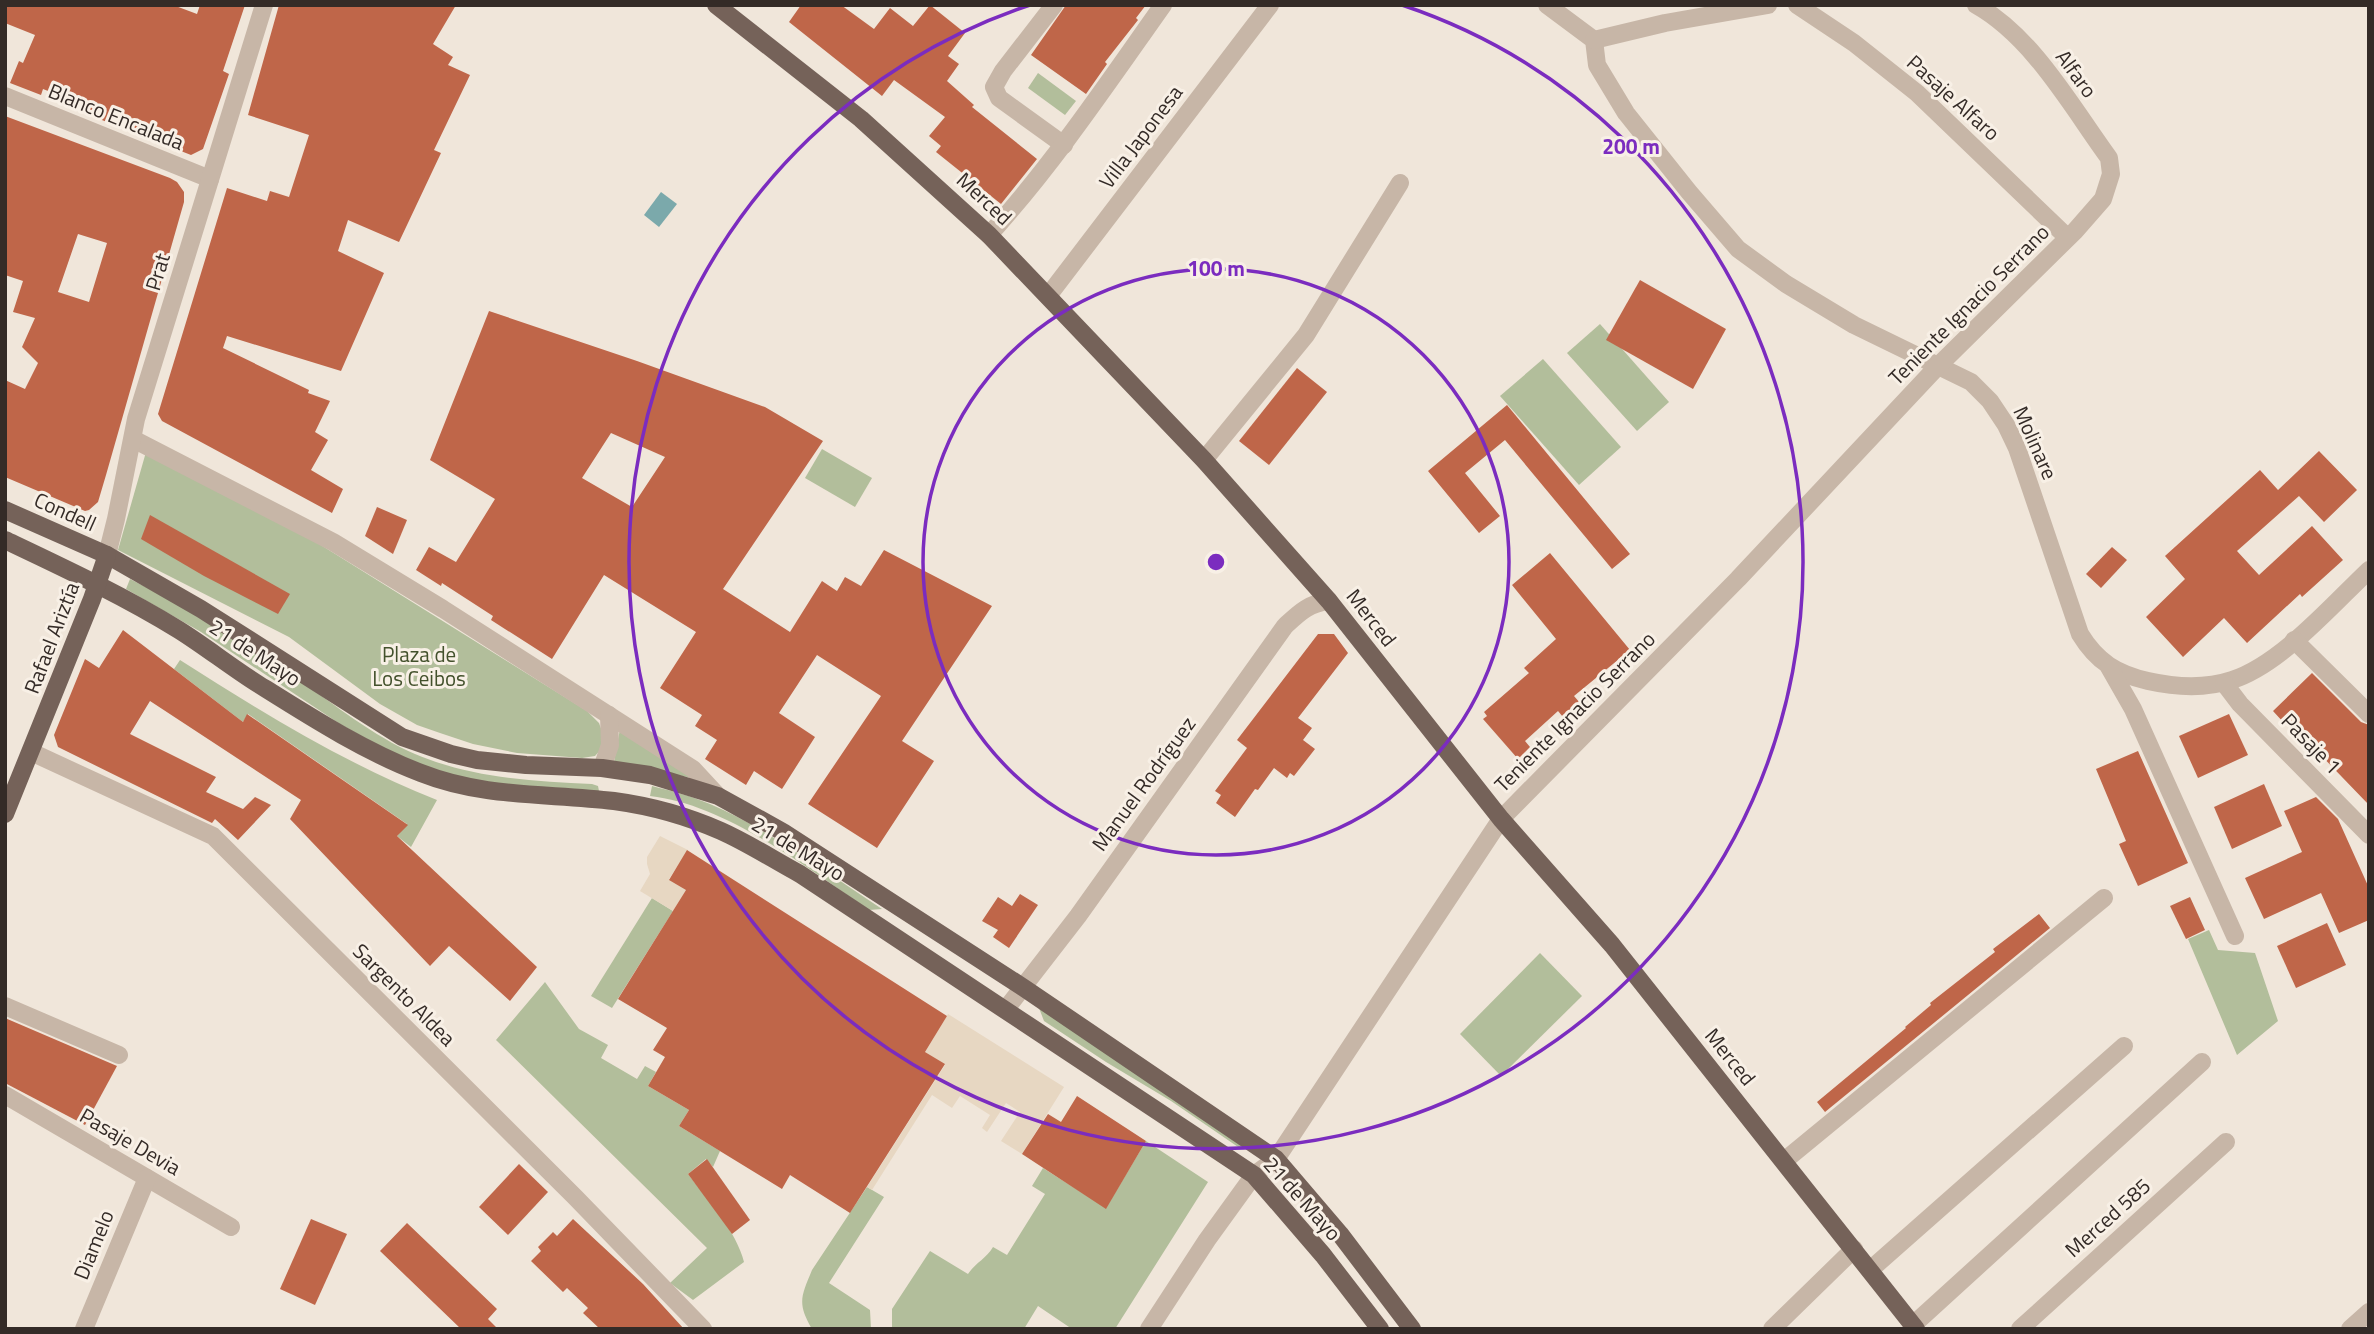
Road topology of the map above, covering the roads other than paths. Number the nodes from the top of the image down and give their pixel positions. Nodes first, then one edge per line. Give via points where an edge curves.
1 (264, 5) edge
2 (716, 5) edge
3 (1054, 5) edge
4 (1163, 5) edge
5 (1270, 5) edge
6 (1547, 5) edge
7 (1768, 5) edge
8 (1797, 5) edge
9 (1976, 5) edge
10 (1594, 40) junction
11 (5, 96) edge
12 (1064, 145) junction
13 (211, 180) junction
14 (1400, 183) dead end
15 (2107, 187) joint
16 (989, 235) junction
17 (2067, 237) junction
18 (1048, 296) junction
19 (1937, 367) junction
20 (133, 439) junction
21 (1204, 460) junction
22 (5, 510) edge
23 (5, 540) edge
24 (107, 555) junction
25 (2369, 570) edge
26 (97, 585) junction
27 (1329, 601) junction
28 (2294, 640) junction
29 (2109, 667) junction
30 (2224, 682) junction
31 (2369, 714) edge
32 (609, 715) junction
33 (31, 752) junction
34 (602, 768) junction
35 (718, 796) junction
36 (5, 814) edge
37 (1501, 819) junction
38 (2369, 835) edge
39 (2104, 898) dead end
40 (2235, 936) dead end
41 (1024, 988) junction
42 (5, 1006) edge
43 (1006, 1009) junction
44 (2123, 1046) dead end
45 (119, 1055) dead end
46 (2202, 1062) dead end
47 (5, 1095) edge
48 (2226, 1142) dead end
49 (1276, 1159) junction
50 (1784, 1161) junction
51 (1254, 1175) junction
52 (147, 1178) junction
53 (231, 1227) dead end
54 (1854, 1249) junction
55 (1870, 1270) junction
56 (2369, 1313) edge
57 (1915, 1327) edge
58 (84, 1329) edge
59 (703, 1329) edge
60 (1149, 1329) edge
61 (1380, 1329) edge
62 (1412, 1329) edge
63 (1772, 1329) edge
64 (2021, 1329) edge
65 (2350, 1329) edge

1 - 13 street, Prat
2 - 16 main road, Merced via 861,119
3 - 12 street via 994,87 999,98
4 - 12 street
5 - 18 street, Villa Japonesa
6 - 10 street
7 - 10 street
8 - 17 street, Pasaje Alfaro via 1917,93
9 - 15 street, Alfaro via 2025,44 2057,85 2109,158
10 - 19 street, Molinare via 1597,65 1626,113 1738,249 1854,325
11 - 13 street, Blanco Encalada
12 - 16 street
13 - 20 street, Prat
14 - 21 street via 1306,335
15 - 17 street, Teniente Ignacio Serrano via 2103,199
16 - 18 main road, Merced
17 - 19 street, Teniente Ignacio Serrano
18 - 21 main road, Merced
19 - 29 street, Molinare via 1970,382 2006,425 2080,634
19 - 37 street, Teniente Ignacio Serrano via 1738,579
20 - 24 street, Prat
20 - 32 street, 21 de Mayo via 332,542
21 - 27 main road, Merced
22 - 24 main road, Condell
23 - 26 main road
24 - 26 main road, Rafael Ariztía
24 - 34 main road, 21 de Mayo via 402,737 489,762
25 - 28 street, Molinare
26 - 33 main road, Rafael Ariztía
26 - 43 main road, 21 de Mayo via 399,765 477,789 655,809 724,832 800,874
27 - 37 main road, Merced
27 - 41 street, Manuel Rodríguez via 1304,608 1285,626
28 - 30 street, Molinare via 2249,673
28 - 31 street
29 - 30 street, Molinare via 2167,684
29 - 40 street via 2133,709
30 - 38 street, Pasaje 1 via 2240,704
32 - 34 street via 610,745
32 - 35 street, 21 de Mayo via 693,769
33 - 36 main road, Rafael Ariztía
33 - 59 street, Sargento Aldea via 213,836
34 - 35 main road, 21 de Mayo via 650,775
35 - 41 main road, 21 de Mayo via 791,837
37 - 49 street, Teniente Ignacio Serrano
37 - 50 main road, Merced via 1612,945
39 - 50 street
41 - 43 street, Manuel Rodríguez
41 - 49 main road, 21 de Mayo
42 - 45 street
43 - 51 main road, 21 de Mayo
44 - 55 street
46 - 57 street
47 - 52 street, Pasaje Devia
48 - 64 street, Merced 585
49 - 51 street, Teniente Ignacio Serrano
49 - 62 main road, 21 de Mayo
50 - 54 main road, Merced
51 - 60 street, Teniente Ignacio Serrano
51 - 61 main road, 21 de Mayo
52 - 53 street, Pasaje Devia
52 - 58 street, Diamelo
54 - 55 main road, Merced
54 - 63 street
55 - 57 main road, Merced
56 - 65 street

